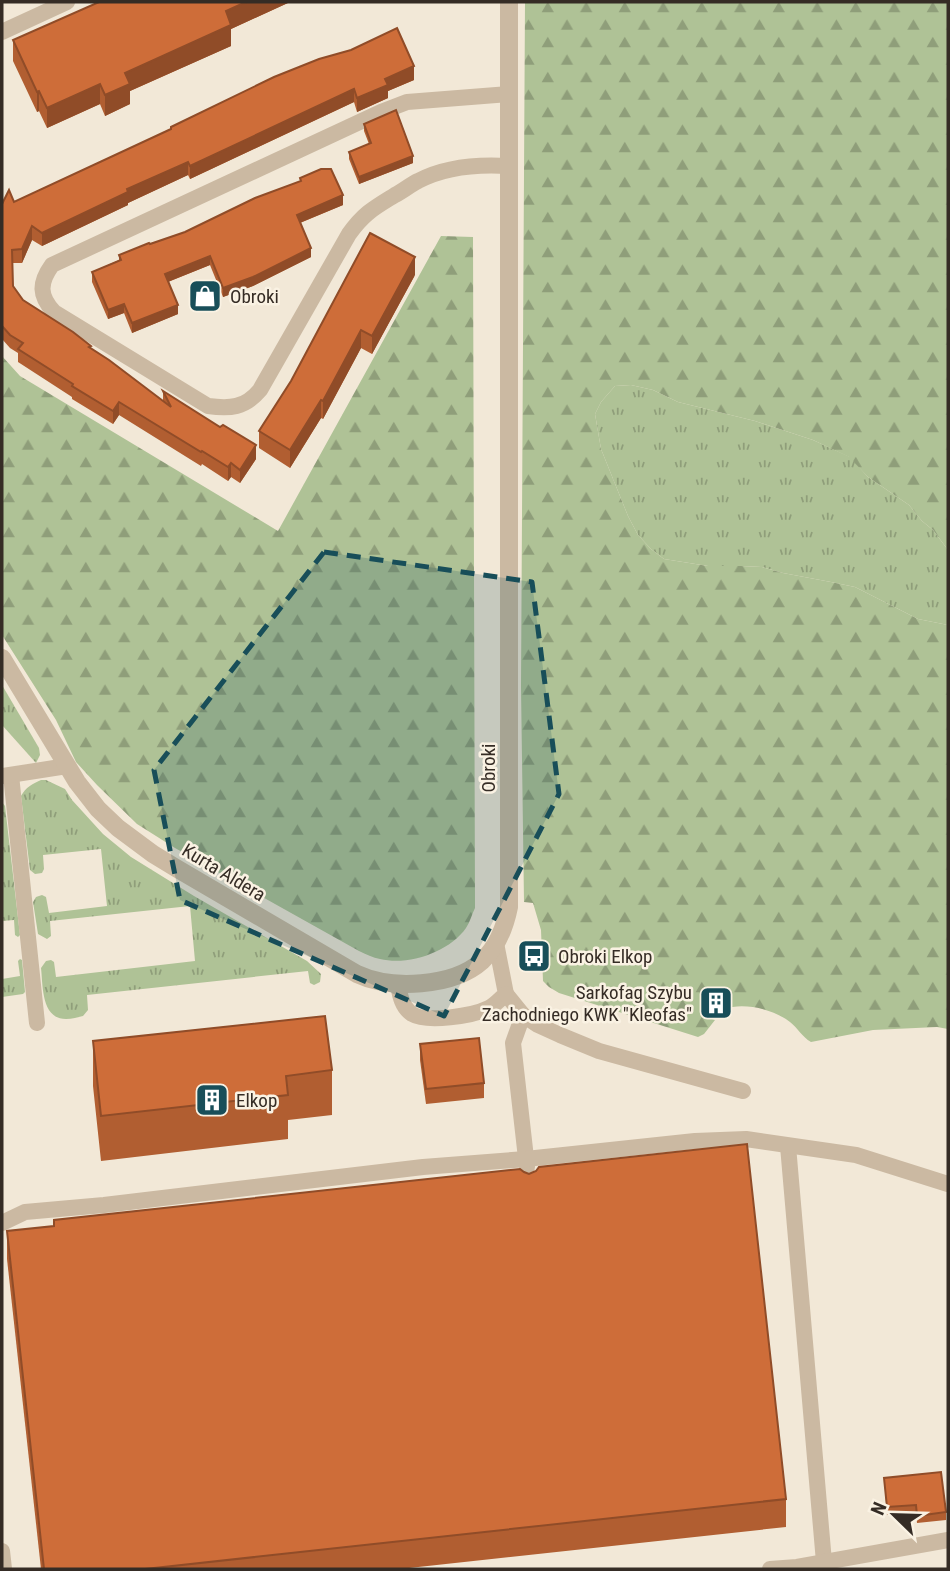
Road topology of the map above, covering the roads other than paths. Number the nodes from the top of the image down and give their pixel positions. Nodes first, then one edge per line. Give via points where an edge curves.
1 (67, 2) edge
2 (509, 2) edge
3 (2, 32) edge
4 (509, 94) junction
5 (509, 166) junction
6 (2, 658) edge
7 (66, 766) junction
8 (7, 776) edge
9 (496, 943) junction
10 (398, 985) junction
11 (506, 994) junction
12 (523, 1015) junction
13 (37, 1023) dead end
14 (743, 1091) dead end
15 (788, 1146) junction
16 (526, 1159) junction
17 (528, 1180) edge
18 (948, 1184) edge
19 (2, 1223) edge
20 (948, 1540) edge
21 (2, 1552) edge
22 (824, 1562) junction
23 (4, 1569) edge
24 (770, 1569) edge

1 - 3 lane
2 - 4 street, Obroki
4 - 5 street, Obroki
4 - 5 lane via 407,102 382,112 52,265 44,276 45,303 208,406 237,406 252,400 260,390 361,218 419,180 448,170
5 - 9 street, Obroki via 509,907
6 - 7 street, Kurta Aldera
7 - 8 lane
7 - 10 street, Kurta Aldera via 98,809 153,854 357,974
8 - 13 lane
9 - 10 street, Kurta Aldera via 468,970 429,982
9 - 11 lane
10 - 11 lane via 410,1013 421,1018 469,1014 490,1008
11 - 12 lane
12 - 14 lane via 599,1051
12 - 16 lane via 513,1043
15 - 16 lane via 746,1139 695,1141
15 - 18 lane via 856,1155
15 - 22 lane
16 - 17 lane
16 - 19 lane via 25,1212
20 - 22 lane
21 - 23 lane
22 - 24 lane

